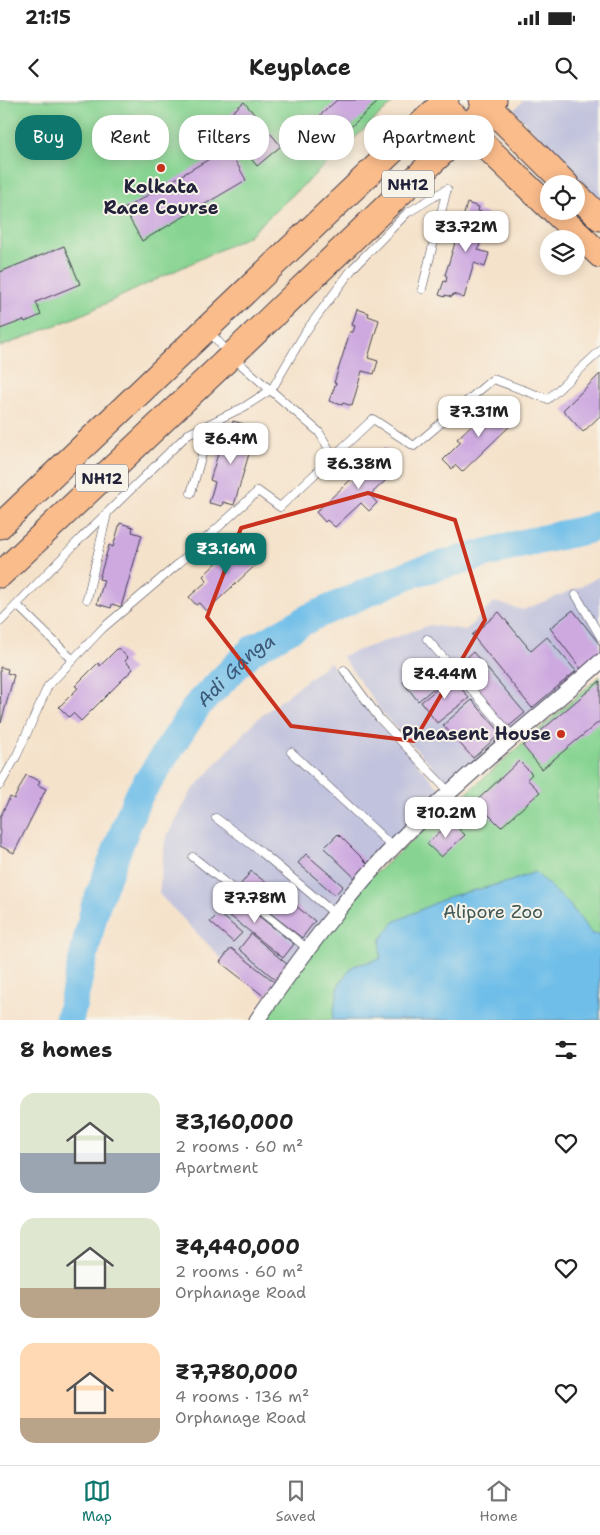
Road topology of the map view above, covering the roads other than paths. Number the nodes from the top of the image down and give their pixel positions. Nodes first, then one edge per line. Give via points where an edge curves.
1 (444, 102) edge
2 (488, 102) edge
3 (455, 115) edge
4 (477, 115) edge
5 (494, 155) edge
6 (433, 160) edge
7 (557, 175) edge
8 (540, 198) edge
9 (585, 203) edge
10 (600, 218) edge
11 (563, 220) edge
12 (600, 255) edge
13 (422, 289) dead end
14 (207, 329) junction
15 (600, 351) edge
16 (231, 356) junction
17 (272, 389) junction
18 (212, 423) junction
19 (333, 456) junction
20 (191, 494) dead end
21 (107, 513) junction
22 (0, 526) edge
23 (1, 574) edge
24 (576, 595) dead end
25 (87, 599) dead end
26 (17, 605) junction
27 (0, 622) edge
28 (600, 636) edge
29 (427, 639) dead end
30 (72, 660) junction
31 (600, 662) edge
32 (344, 670) dead end
33 (513, 737) junction
34 (291, 752) dead end
35 (0, 785) edge
36 (450, 793) junction
37 (216, 818) dead end
38 (394, 847) junction
39 (193, 857) dead end
40 (335, 914) junction
41 (308, 950) junction
42 (256, 1020) edge

1 - 3 highway, NH12
1 - 14 highway, NH12
2 - 4 highway, NH12
2 - 7 highway, NH12
5 - 8 highway, NH12
6 - 16 highway, NH12
9 - 10 highway
11 - 12 highway
13 - 17 lane via 447,189 407,212 353,268 306,331
14 - 16 lane
14 - 22 highway, NH12
15 - 19 lane via 548,399 493,379 414,446 373,419
16 - 17 lane
16 - 23 highway, NH12
17 - 18 lane
17 - 19 lane via 319,432
18 - 20 lane
18 - 21 lane via 188,434
19 - 30 lane via 280,507 258,491 103,628
21 - 25 lane
21 - 26 lane
24 - 28 lane
26 - 27 lane
26 - 30 lane
29 - 33 lane
30 - 35 lane via 48,686
31 - 33 street
32 - 36 lane via 379,718
33 - 36 street
34 - 38 lane
36 - 38 street
37 - 40 lane via 260,850
38 - 40 street
39 - 41 lane
40 - 41 street
41 - 42 street

